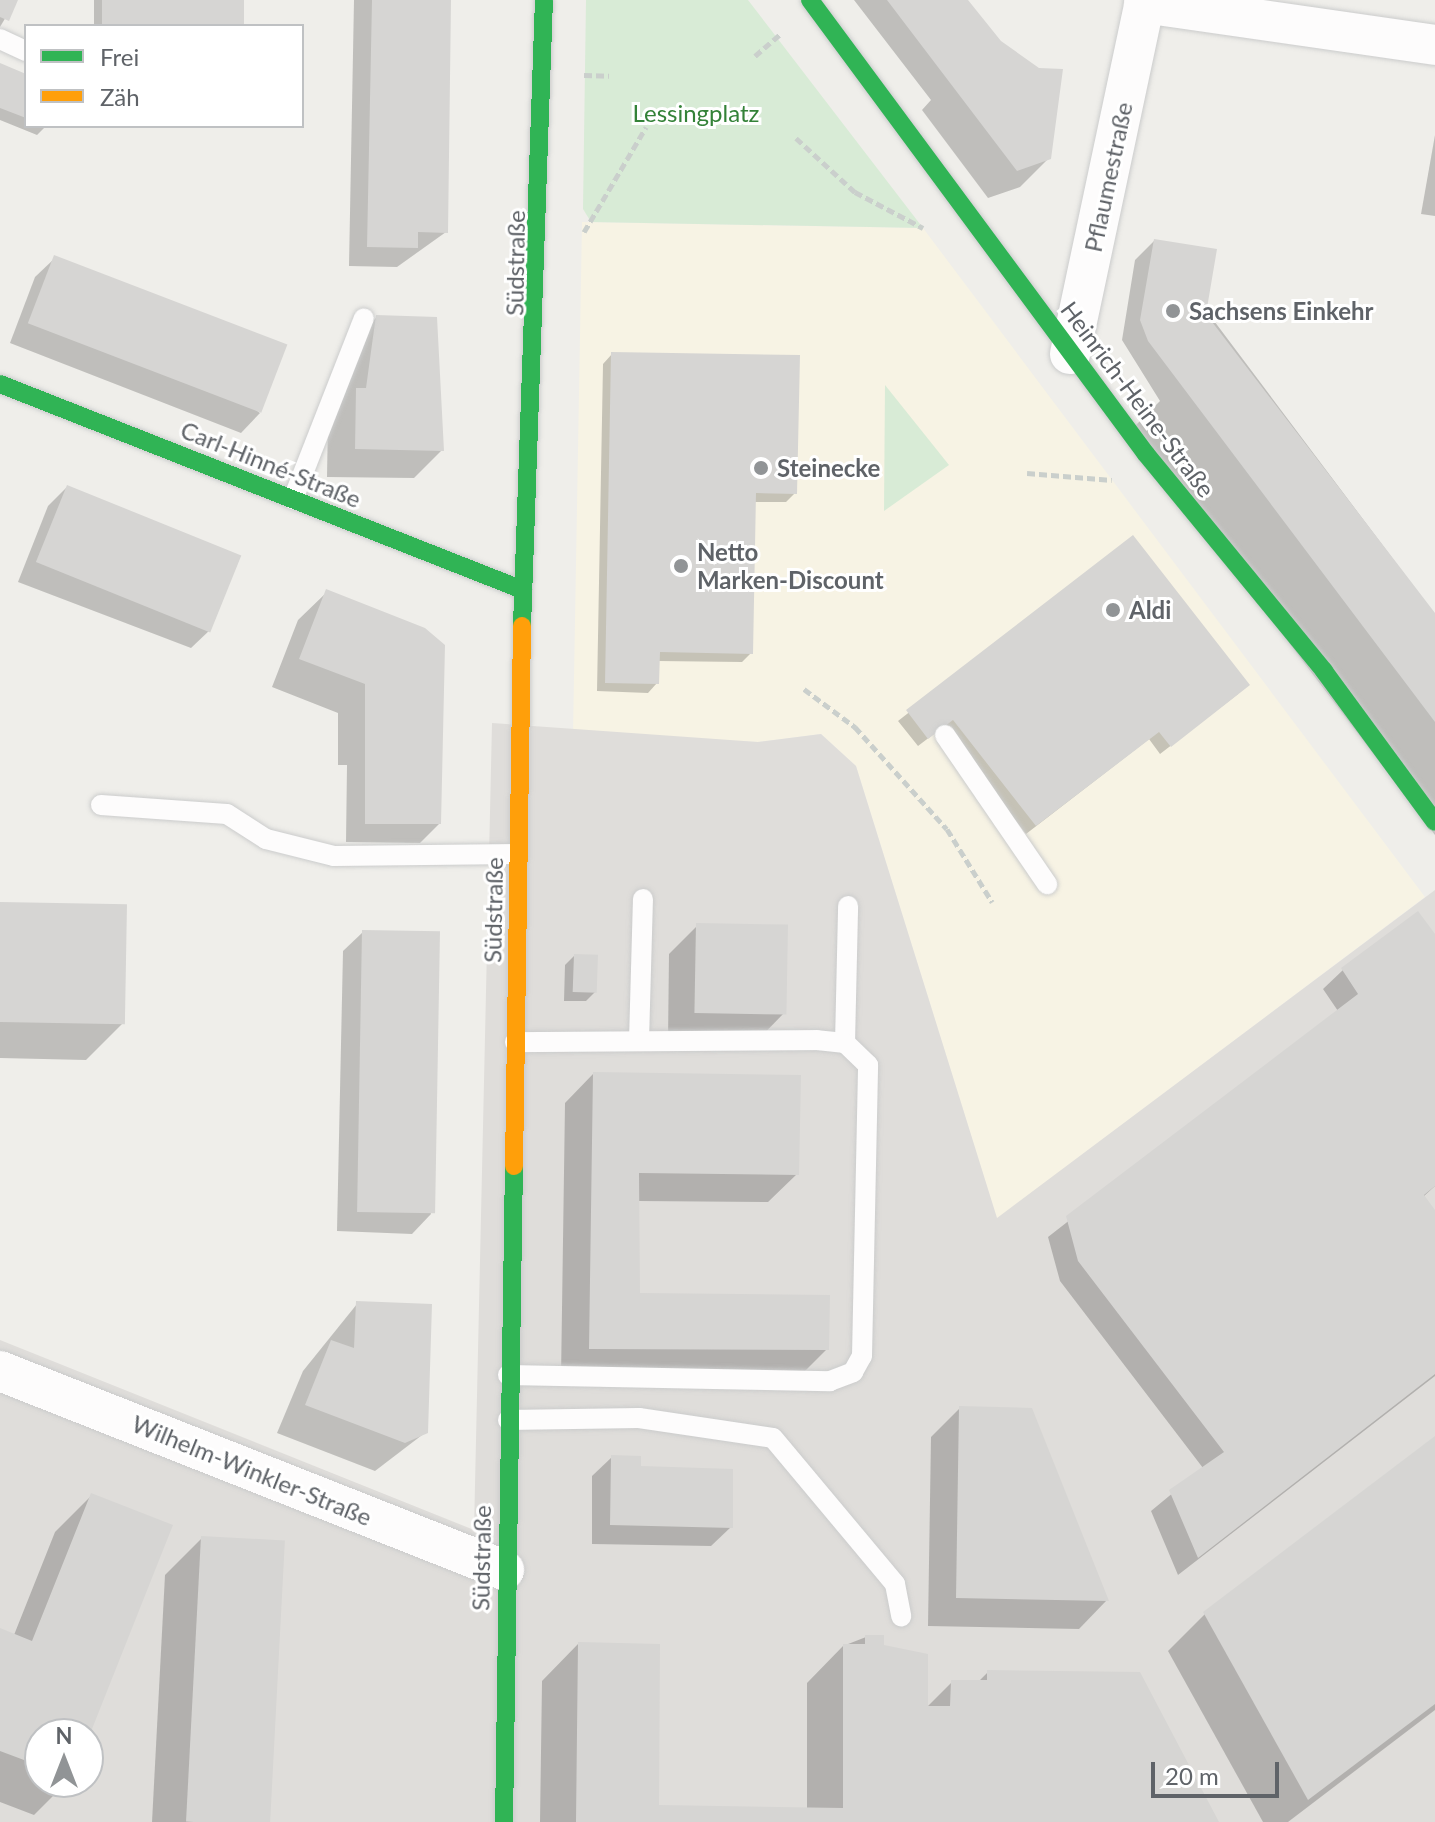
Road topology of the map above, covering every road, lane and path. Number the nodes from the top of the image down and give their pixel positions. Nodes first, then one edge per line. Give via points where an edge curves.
1 (544, 0) edge
2 (810, 0) edge
3 (1145, 1) edge
4 (0, 39) edge
5 (1435, 45) edge
6 (24, 50) edge
7 (646, 127) dead end
8 (796, 138) dead end
9 (984, 229) junction
10 (539, 295) junction
11 (364, 318) dead end
12 (1070, 354) junction
13 (0, 384) edge
14 (1146, 454) junction
15 (1027, 473) dead end
16 (293, 499) junction
17 (523, 590) junction
18 (804, 689) dead end
19 (945, 735) dead end
20 (101, 805) dead end
21 (1435, 822) edge
22 (518, 854) junction
23 (1047, 884) dead end
24 (643, 899) dead end
25 (992, 902) dead end
26 (848, 906) dead end
27 (639, 1041) junction
28 (515, 1042) junction
29 (845, 1043) junction
30 (0, 1371) edge
31 (508, 1375) junction
32 (508, 1420) junction
33 (504, 1570) junction
34 (901, 1616) dead end
35 (504, 1822) edge

1 - 10 street, Südstraße
2 - 9 street, Heinrich-Heine-Straße
3 - 5 street
3 - 12 street, Pflaumestraße
4 - 6 lane
7 - 10 path
8 - 9 path via 855,192 923,228
9 - 12 street, Heinrich-Heine-Straße
10 - 17 street, Südstraße
11 - 16 lane
12 - 14 street, Heinrich-Heine-Straße
13 - 16 street, Carl-Hinné-Straße
14 - 15 path via 1111,481
14 - 21 street, Heinrich-Heine-Straße via 1324,671
16 - 17 street, Carl-Hinné-Straße
17 - 22 street, Südstraße
18 - 25 path via 855,727 947,829
19 - 23 lane
20 - 22 lane via 227,814 266,839 334,856
22 - 28 street, Südstraße
24 - 27 lane
26 - 29 lane
27 - 28 lane
27 - 29 lane
28 - 31 street, Südstraße
29 - 31 lane via 868,1065 862,1356 853,1372 830,1381
30 - 33 street, Wilhelm-Winkler-Straße
31 - 32 street, Südstraße
32 - 33 street, Südstraße
32 - 34 lane via 639,1418 773,1438 895,1584
33 - 35 street, Südstraße

